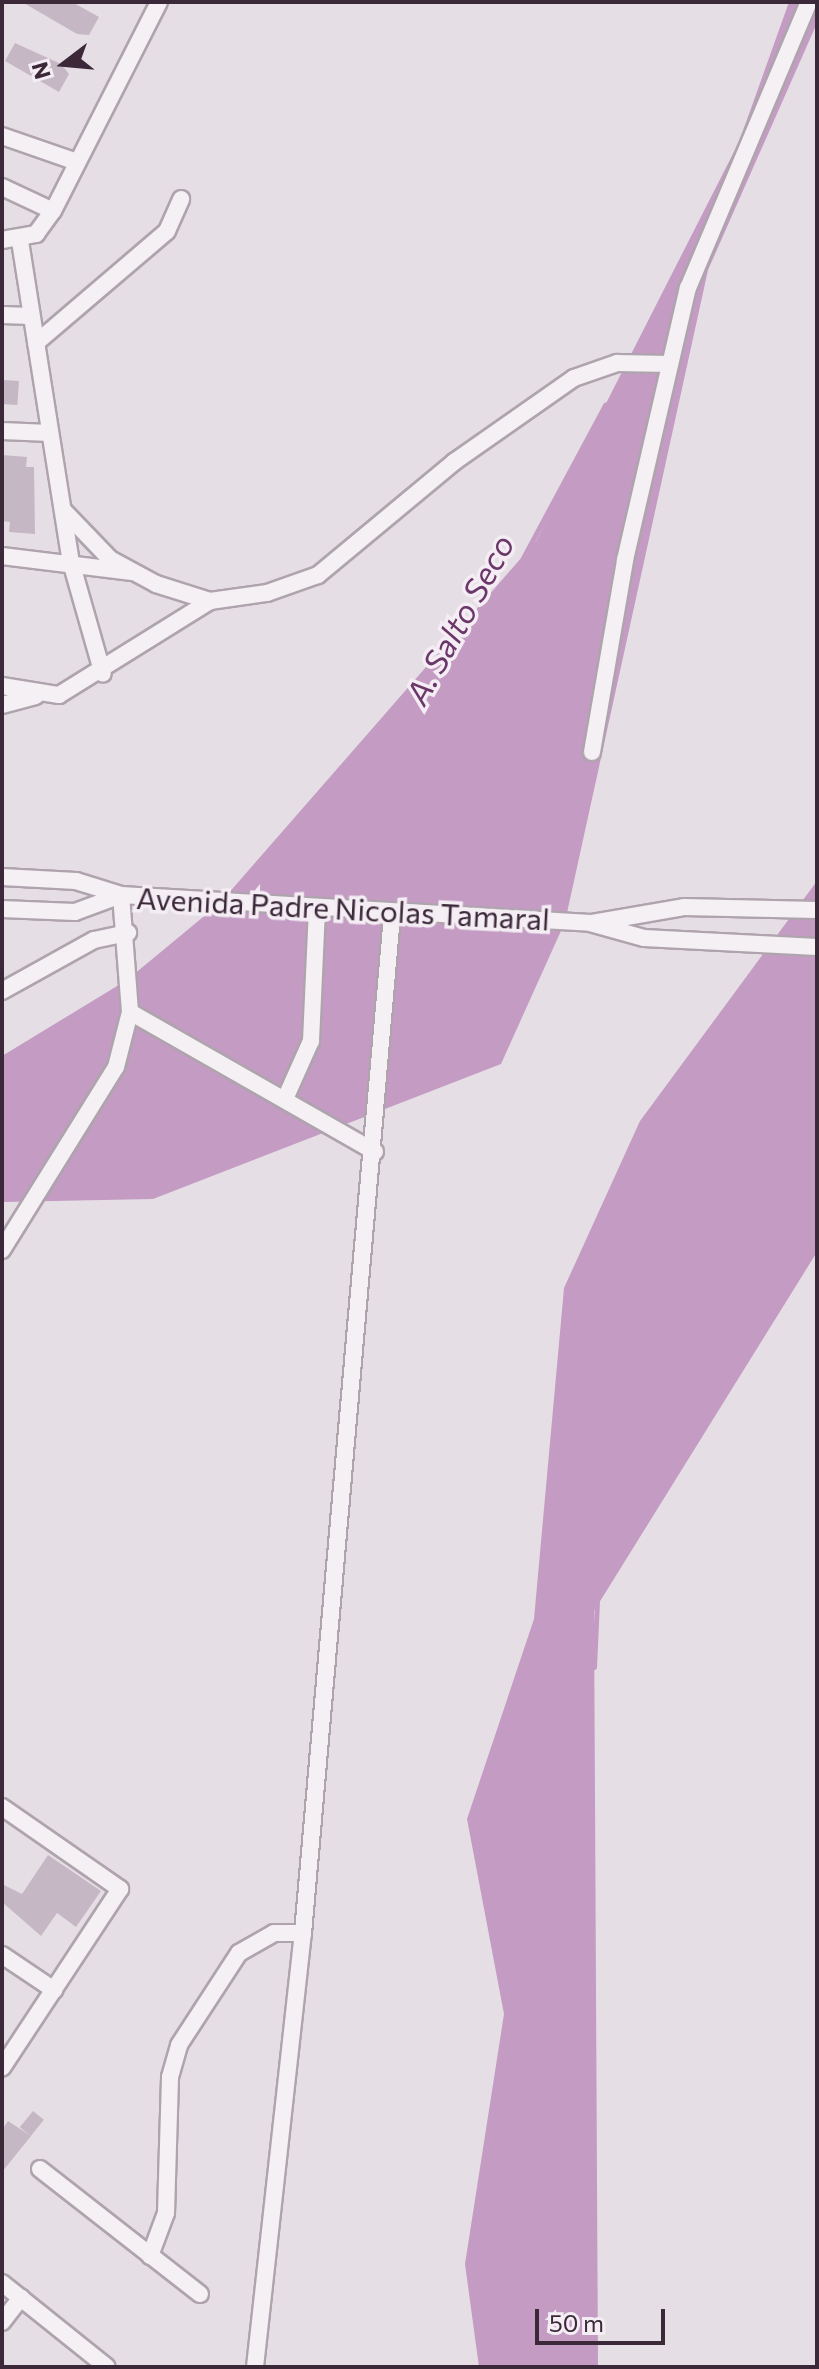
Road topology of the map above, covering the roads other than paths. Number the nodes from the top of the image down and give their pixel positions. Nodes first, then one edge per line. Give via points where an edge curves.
1 (159, 2) edge
2 (809, 2) edge
3 (2, 136) edge
4 (77, 162) junction
5 (2, 187) edge
6 (181, 199) dead end
7 (53, 211) junction
8 (2, 240) edge
9 (20, 241) junction
10 (2, 315) edge
11 (31, 316) junction
12 (36, 343) junction
13 (670, 364) junction
14 (2, 431) edge
15 (50, 433) junction
16 (64, 511) junction
17 (2, 556) edge
18 (71, 562) junction
19 (133, 572) junction
20 (210, 601) junction
21 (103, 674) junction
22 (2, 686) edge
23 (38, 696) junction
24 (2, 705) edge
25 (592, 752) dead end
26 (2, 877) edge
27 (121, 895) junction
28 (2, 909) edge
29 (817, 910) edge
30 (317, 911) junction
31 (392, 916) junction
32 (590, 923) junction
33 (128, 933) junction
34 (817, 947) edge
35 (2, 991) edge
36 (130, 1012) junction
37 (285, 1099) junction
38 (375, 1152) junction
39 (2, 1250) edge
40 (2, 1807) edge
41 (303, 1933) junction
42 (2, 1955) edge
43 (54, 1990) junction
44 (2, 2068) edge
45 (40, 2169) dead end
46 (150, 2256) junction
47 (2, 2283) edge
48 (200, 2294) dead end
49 (21, 2298) junction
50 (2, 2322) edge
51 (107, 2367) edge
52 (255, 2367) edge

1 - 4 street
2 - 13 street via 708,229
3 - 4 street
4 - 7 street
5 - 7 street
6 - 12 street via 167,231
7 - 9 street via 36,234
8 - 9 street
9 - 11 street
10 - 11 street
11 - 12 street
12 - 15 street
13 - 20 street via 617,363 574,378 454,462 318,575 267,593
13 - 25 street via 625,560
14 - 15 street
15 - 16 street
16 - 18 street
16 - 19 street via 87,539
17 - 18 street
18 - 19 street
18 - 21 street
19 - 20 street
20 - 21 street
21 - 23 street via 59,695
22 - 23 street
23 - 24 street
26 - 27 street, Avenida Padre Nicolas Tamaral via 76,881
27 - 28 street, Avenida Padre Nicolas Tamaral via 75,912
27 - 30 street, Avenida Padre Nicolas Tamaral
27 - 33 street
29 - 32 street, Avenida Padre Nicolas Tamaral via 684,907
30 - 31 street, Avenida Padre Nicolas Tamaral
30 - 37 street via 311,1041
31 - 32 street, Avenida Padre Nicolas Tamaral
31 - 38 street
32 - 34 street, Avenida Padre Nicolas Tamaral via 644,938
33 - 35 street via 94,940
33 - 36 street
36 - 37 street
36 - 39 street via 116,1067
37 - 38 street
38 - 41 street
40 - 43 street via 120,1889
41 - 46 street via 274,1933 239,1953 179,2045 170,2077 166,2213
41 - 52 street
42 - 43 street
43 - 44 street
45 - 46 street
46 - 48 street
47 - 49 street
49 - 50 street
49 - 51 street

